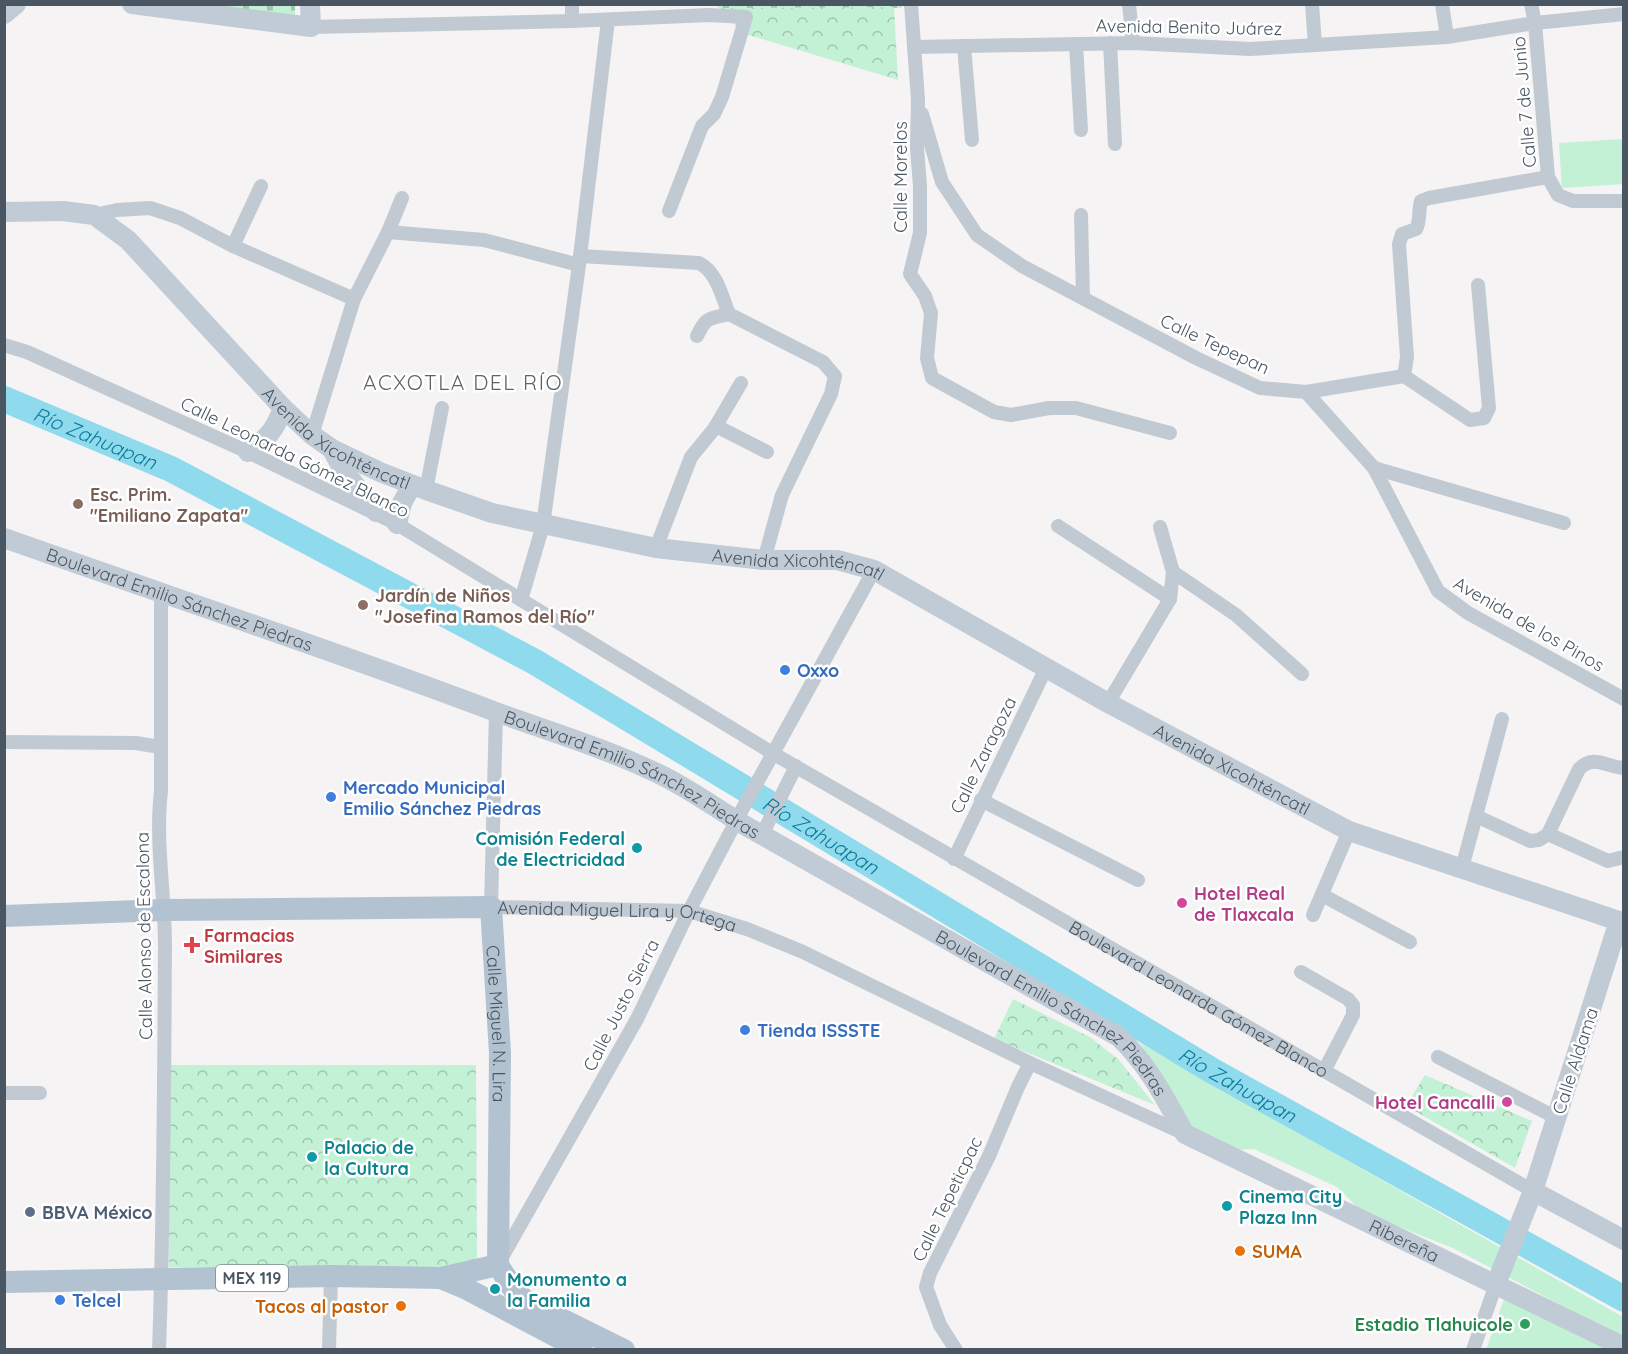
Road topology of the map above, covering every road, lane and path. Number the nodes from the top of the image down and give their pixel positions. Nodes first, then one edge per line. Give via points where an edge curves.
1 (16, 4) edge
2 (132, 4) edge
3 (310, 4) edge
4 (572, 4) edge
5 (911, 4) edge
6 (1129, 4) edge
7 (1312, 4) edge
8 (1442, 4) edge
9 (1531, 4) edge
10 (710, 10) edge
11 (4, 14) edge
12 (1623, 14) edge
13 (608, 20) junction
14 (572, 21) junction
15 (1535, 23) junction
16 (311, 27) junction
17 (1447, 37) junction
18 (1110, 43) junction
19 (1133, 43) junction
20 (1076, 44) junction
21 (1315, 45) junction
22 (964, 46) junction
23 (914, 47) junction
24 (918, 100) junction
25 (1082, 130) dead end
26 (972, 140) dead end
27 (1114, 144) dead end
28 (1548, 177) junction
29 (261, 186) dead end
30 (402, 198) dead end
31 (1623, 201) edge
32 (669, 211) dead end
33 (4, 212) edge
34 (94, 215) junction
35 (1081, 215) dead end
36 (388, 232) junction
37 (232, 246) junction
38 (580, 261) junction
39 (1478, 285) dead end
40 (1083, 298) junction
41 (354, 299) junction
42 (729, 314) junction
43 (697, 336) dead end
44 (4, 345) edge
45 (1404, 376) junction
46 (741, 384) dead end
47 (1306, 392) junction
48 (283, 408) junction
49 (442, 408) dead end
50 (716, 426) junction
51 (1170, 433) dead end
52 (312, 435) junction
53 (332, 449) junction
54 (248, 452) junction
55 (767, 452) dead end
56 (1374, 468) junction
57 (419, 488) junction
58 (375, 512) junction
59 (1564, 523) dead end
60 (397, 524) junction
61 (543, 525) junction
62 (1058, 526) dead end
63 (1160, 527) dead end
64 (4, 538) edge
65 (656, 548) junction
66 (764, 560) junction
67 (874, 570) junction
68 (1173, 572) junction
69 (161, 591) junction
70 (1170, 598) junction
71 (521, 600) junction
72 (1046, 668) junction
73 (1302, 674) dead end
74 (1623, 699) edge
75 (1108, 703) junction
76 (496, 712) junction
77 (1502, 719) dead end
78 (4, 742) edge
79 (160, 747) junction
80 (770, 760) junction
81 (796, 766) junction
82 (1623, 768) edge
83 (981, 800) junction
84 (739, 815) junction
85 (1476, 816) junction
86 (766, 827) junction
87 (1349, 831) junction
88 (1548, 834) junction
89 (1623, 857) edge
90 (954, 858) junction
91 (1462, 868) junction
92 (1138, 880) dead end
93 (1322, 895) junction
94 (491, 907) junction
95 (165, 910) junction
96 (688, 911) junction
97 (1313, 915) dead end
98 (4, 916) edge
99 (1621, 921) edge
100 (1410, 942) dead end
101 (1301, 972) dead end
102 (1438, 1057) dead end
103 (1030, 1064) junction
104 (1324, 1071) junction
105 (4, 1093) edge
106 (40, 1093) dead end
107 (1557, 1118) junction
108 (1185, 1134) junction
109 (1531, 1196) junction
110 (1623, 1240) edge
111 (498, 1265) junction
112 (331, 1276) junction
113 (441, 1278) junction
114 (162, 1280) junction
115 (4, 1282) edge
116 (1496, 1284) junction
117 (1623, 1347) edge
118 (159, 1350) edge
119 (329, 1350) edge
120 (582, 1350) edge
121 (624, 1350) edge
122 (956, 1350) edge
123 (1473, 1350) edge

1 - 11 street
2 - 16 street
3 - 16 street
4 - 14 street
5 - 23 street, Calle Morelos
6 - 19 street
7 - 21 street
8 - 17 street
9 - 15 street, Calle 7 de Junio
10 - 13 street
10 - 32 street via 746,17 722,97 714,114 702,126
12 - 15 street, Avenida Benito Juárez
13 - 14 street
13 - 38 street
14 - 16 street
15 - 17 street, Avenida Benito Juárez
15 - 28 street, Calle 7 de Junio
17 - 21 street, Avenida Benito Juárez
18 - 19 street, Avenida Benito Juárez
18 - 20 street, Avenida Benito Juárez
18 - 27 street
19 - 21 street, Avenida Benito Juárez via 1250,49
20 - 22 street, Avenida Benito Juárez
20 - 25 street
22 - 23 street, Avenida Benito Juárez
22 - 26 street
23 - 24 street, Calle Morelos
24 - 40 street, Calle Tepepan via 942,182 977,236 1022,266
24 - 51 street, Calle Morelos via 920,233 910,274 931,313 927,358 932,378 994,412 1011,416 1049,408 1076,408
28 - 31 street, Calle 7 de Junio via 1558,195 1573,201
28 - 45 street via 1421,201 1416,229 1402,234 1399,244 1407,357
29 - 37 street
30 - 36 street
33 - 34 street, Avenida Xicohténcatl
34 - 37 street via 150,208 180,218
34 - 48 street, Avenida Xicohténcatl via 128,240
35 - 40 street
36 - 38 street via 484,240
36 - 41 street
37 - 41 street
38 - 42 street via 699,263 712,274
38 - 61 street
39 - 45 street via 1489,408 1484,418 1470,420
40 - 47 street, Calle Tepepan via 1260,388
41 - 52 street
42 - 43 street via 704,322
42 - 66 street via 823,362 835,376 831,394 782,495
44 - 54 street, Calle Leonarda Gómez Blanco
45 - 47 street, Calle Tepepan
46 - 50 street
47 - 56 street, Avenida de los Pinos
48 - 52 street, Avenida Xicohténcatl
48 - 54 street via 266,440
49 - 57 street
50 - 55 street
50 - 65 street via 691,457
52 - 53 street, Avenida Xicohténcatl
53 - 57 street, Avenida Xicohténcatl
53 - 58 street
54 - 58 street, Calle Leonarda Gómez Blanco
56 - 59 street
56 - 74 street, Avenida de los Pinos via 1438,591 1468,613
57 - 60 street via 402,503
57 - 61 street, Avenida Xicohténcatl via 492,513
58 - 60 street, Calle Leonarda Gómez Blanco
60 - 71 street, Calle Leonarda Gómez Blanco
61 - 65 street, Avenida Xicohténcatl
61 - 71 street
62 - 70 street
63 - 68 street
64 - 69 street, Boulevard Emilio Sánchez Piedras
65 - 66 street, Avenida Xicohténcatl
66 - 67 street, Avenida Xicohténcatl via 837,560
67 - 72 street, Avenida Xicohténcatl
67 - 80 street, Calle Justo Sierra
68 - 70 street
68 - 73 street via 1236,615
69 - 76 street, Boulevard Emilio Sánchez Piedras
69 - 79 street, Calle Alonso de Escalona
70 - 75 street
71 - 80 street, Calle Leonarda Gómez Blanco
72 - 75 street, Avenida Xicohténcatl
72 - 83 street, Calle Zaragoza
75 - 87 street, Avenida Xicohténcatl
76 - 84 street, Boulevard Emilio Sánchez Piedras via 603,750
76 - 94 street, Calle Miguel N. Lira
77 - 85 street
78 - 79 street
79 - 95 street, Calle Alonso de Escalona
80 - 81 street, Boulevard Leonarda Gómez Blanco
80 - 84 street, Calle Justo Sierra
81 - 86 street
81 - 90 street, Boulevard Leonarda Gómez Blanco
82 - 88 street via 1593,760 1585,763
83 - 90 street, Calle Zaragoza
83 - 92 street
84 - 86 street, Boulevard Emilio Sánchez Piedras
84 - 96 street, Calle Justo Sierra
85 - 88 street via 1530,841
85 - 91 street
86 - 108 street, Boulevard Emilio Sánchez Piedras via 1119,1037 1151,1073
87 - 91 street, Avenida Xicohténcatl
87 - 93 street
88 - 89 street via 1608,861
90 - 104 street, Boulevard Leonarda Gómez Blanco
91 - 99 street, Avenida Xicohténcatl
93 - 97 street
93 - 100 street
94 - 95 main road, Avenida Miguel Lira y Ortega
94 - 96 street, Avenida Miguel Lira y Ortega
94 - 111 main road, Calle Miguel N. Lira via 500,1053
95 - 98 main road, Avenida Miguel Lira y Ortega
95 - 114 street, Calle Alonso de Escalona
96 - 103 street, Avenida Miguel Lira y Ortega via 803,952
96 - 111 street, Calle Justo Sierra via 637,1019
99 - 107 street, Calle Aldama
101 - 104 street via 1353,1005 1353,1015
102 - 107 street
103 - 108 street, Avenida Miguel Lira y Ortega
103 - 122 street, Calle Tepeticpac via 926,1287 940,1325
104 - 109 street, Boulevard Leonarda Gómez Blanco
105 - 106 street
107 - 109 street, Calle Aldama
108 - 116 street, Ribereña
109 - 110 street, Boulevard Leonarda Gómez Blanco
109 - 116 street, Calle Aldama
111 - 113 main road, MEX 119
111 - 121 main road via 527,1302
112 - 113 main road, MEX 119
112 - 114 main road, MEX 119
112 - 119 street
113 - 120 main road, MEX 119
114 - 115 main road, MEX 119
114 - 118 street, Calle Alonso de Escalona
116 - 117 street, Ribereña
116 - 123 street

